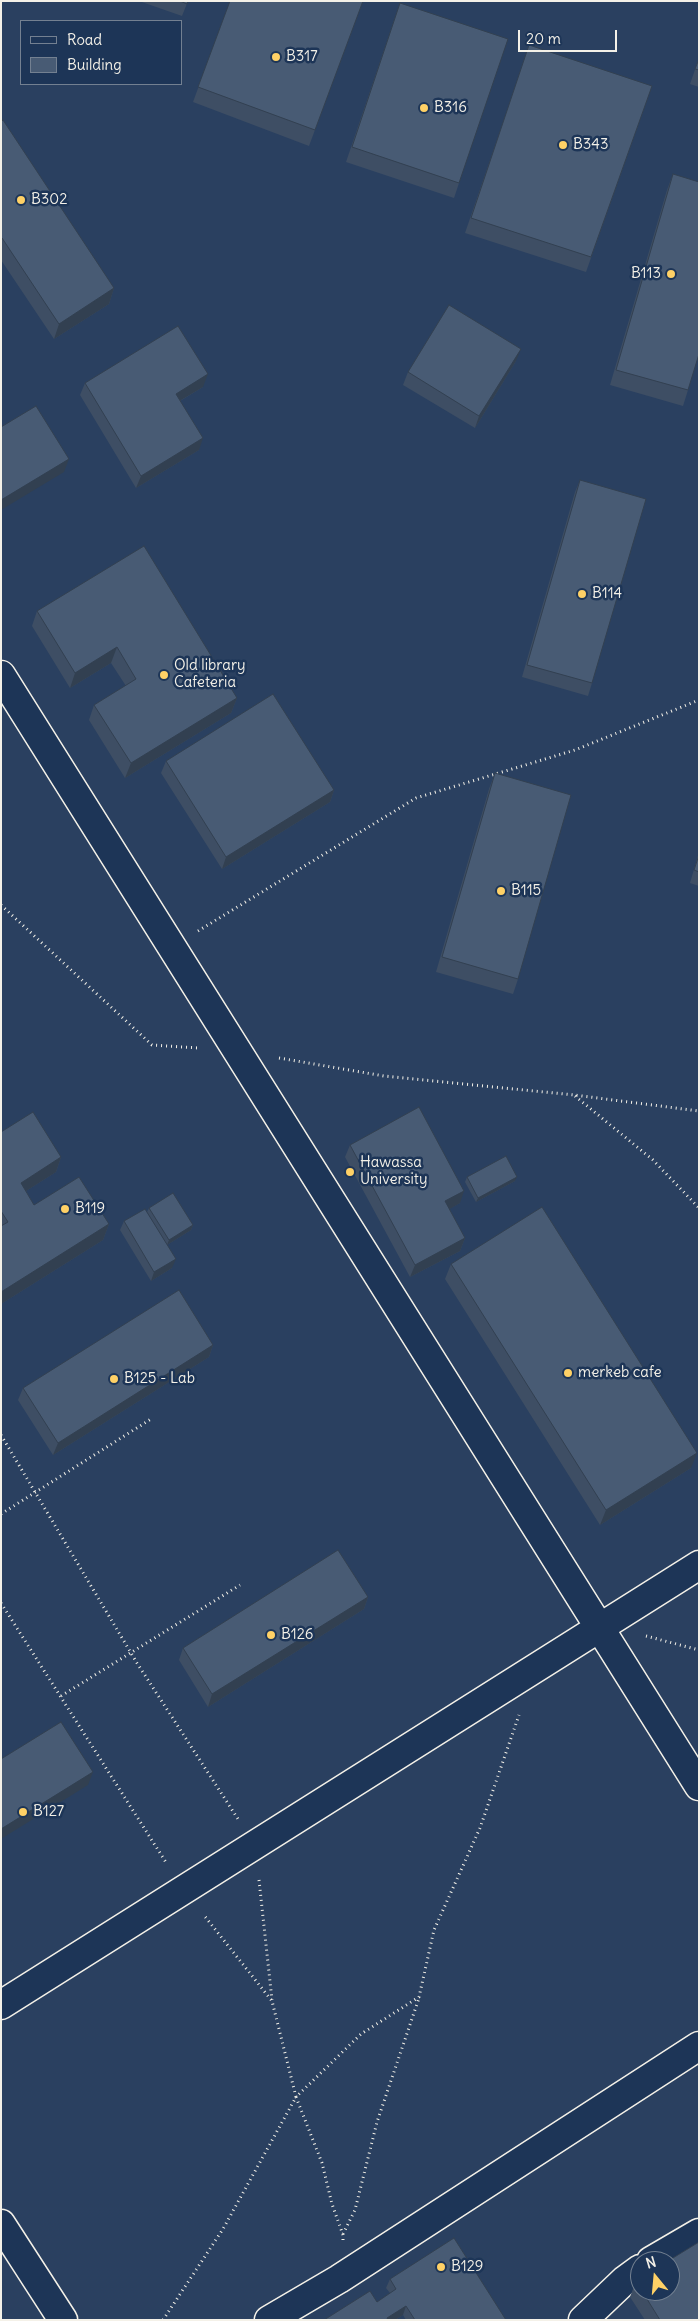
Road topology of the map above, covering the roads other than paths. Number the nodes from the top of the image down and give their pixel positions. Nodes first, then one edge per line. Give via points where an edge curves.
1 (1, 675) edge
2 (699, 1565) edge
3 (600, 1628) junction
4 (699, 1786) edge
5 (1, 2005) edge
6 (699, 2046) edge
7 (1, 2224) edge
8 (699, 2233) edge
9 (668, 2251) edge
10 (630, 2276) edge
11 (62, 2320) edge
12 (269, 2320) edge
13 (583, 2320) edge

1 - 3 lane
2 - 3 lane
3 - 4 lane
3 - 5 lane
6 - 12 lane via 339,2279
7 - 11 lane
8 - 9 lane
10 - 13 lane

